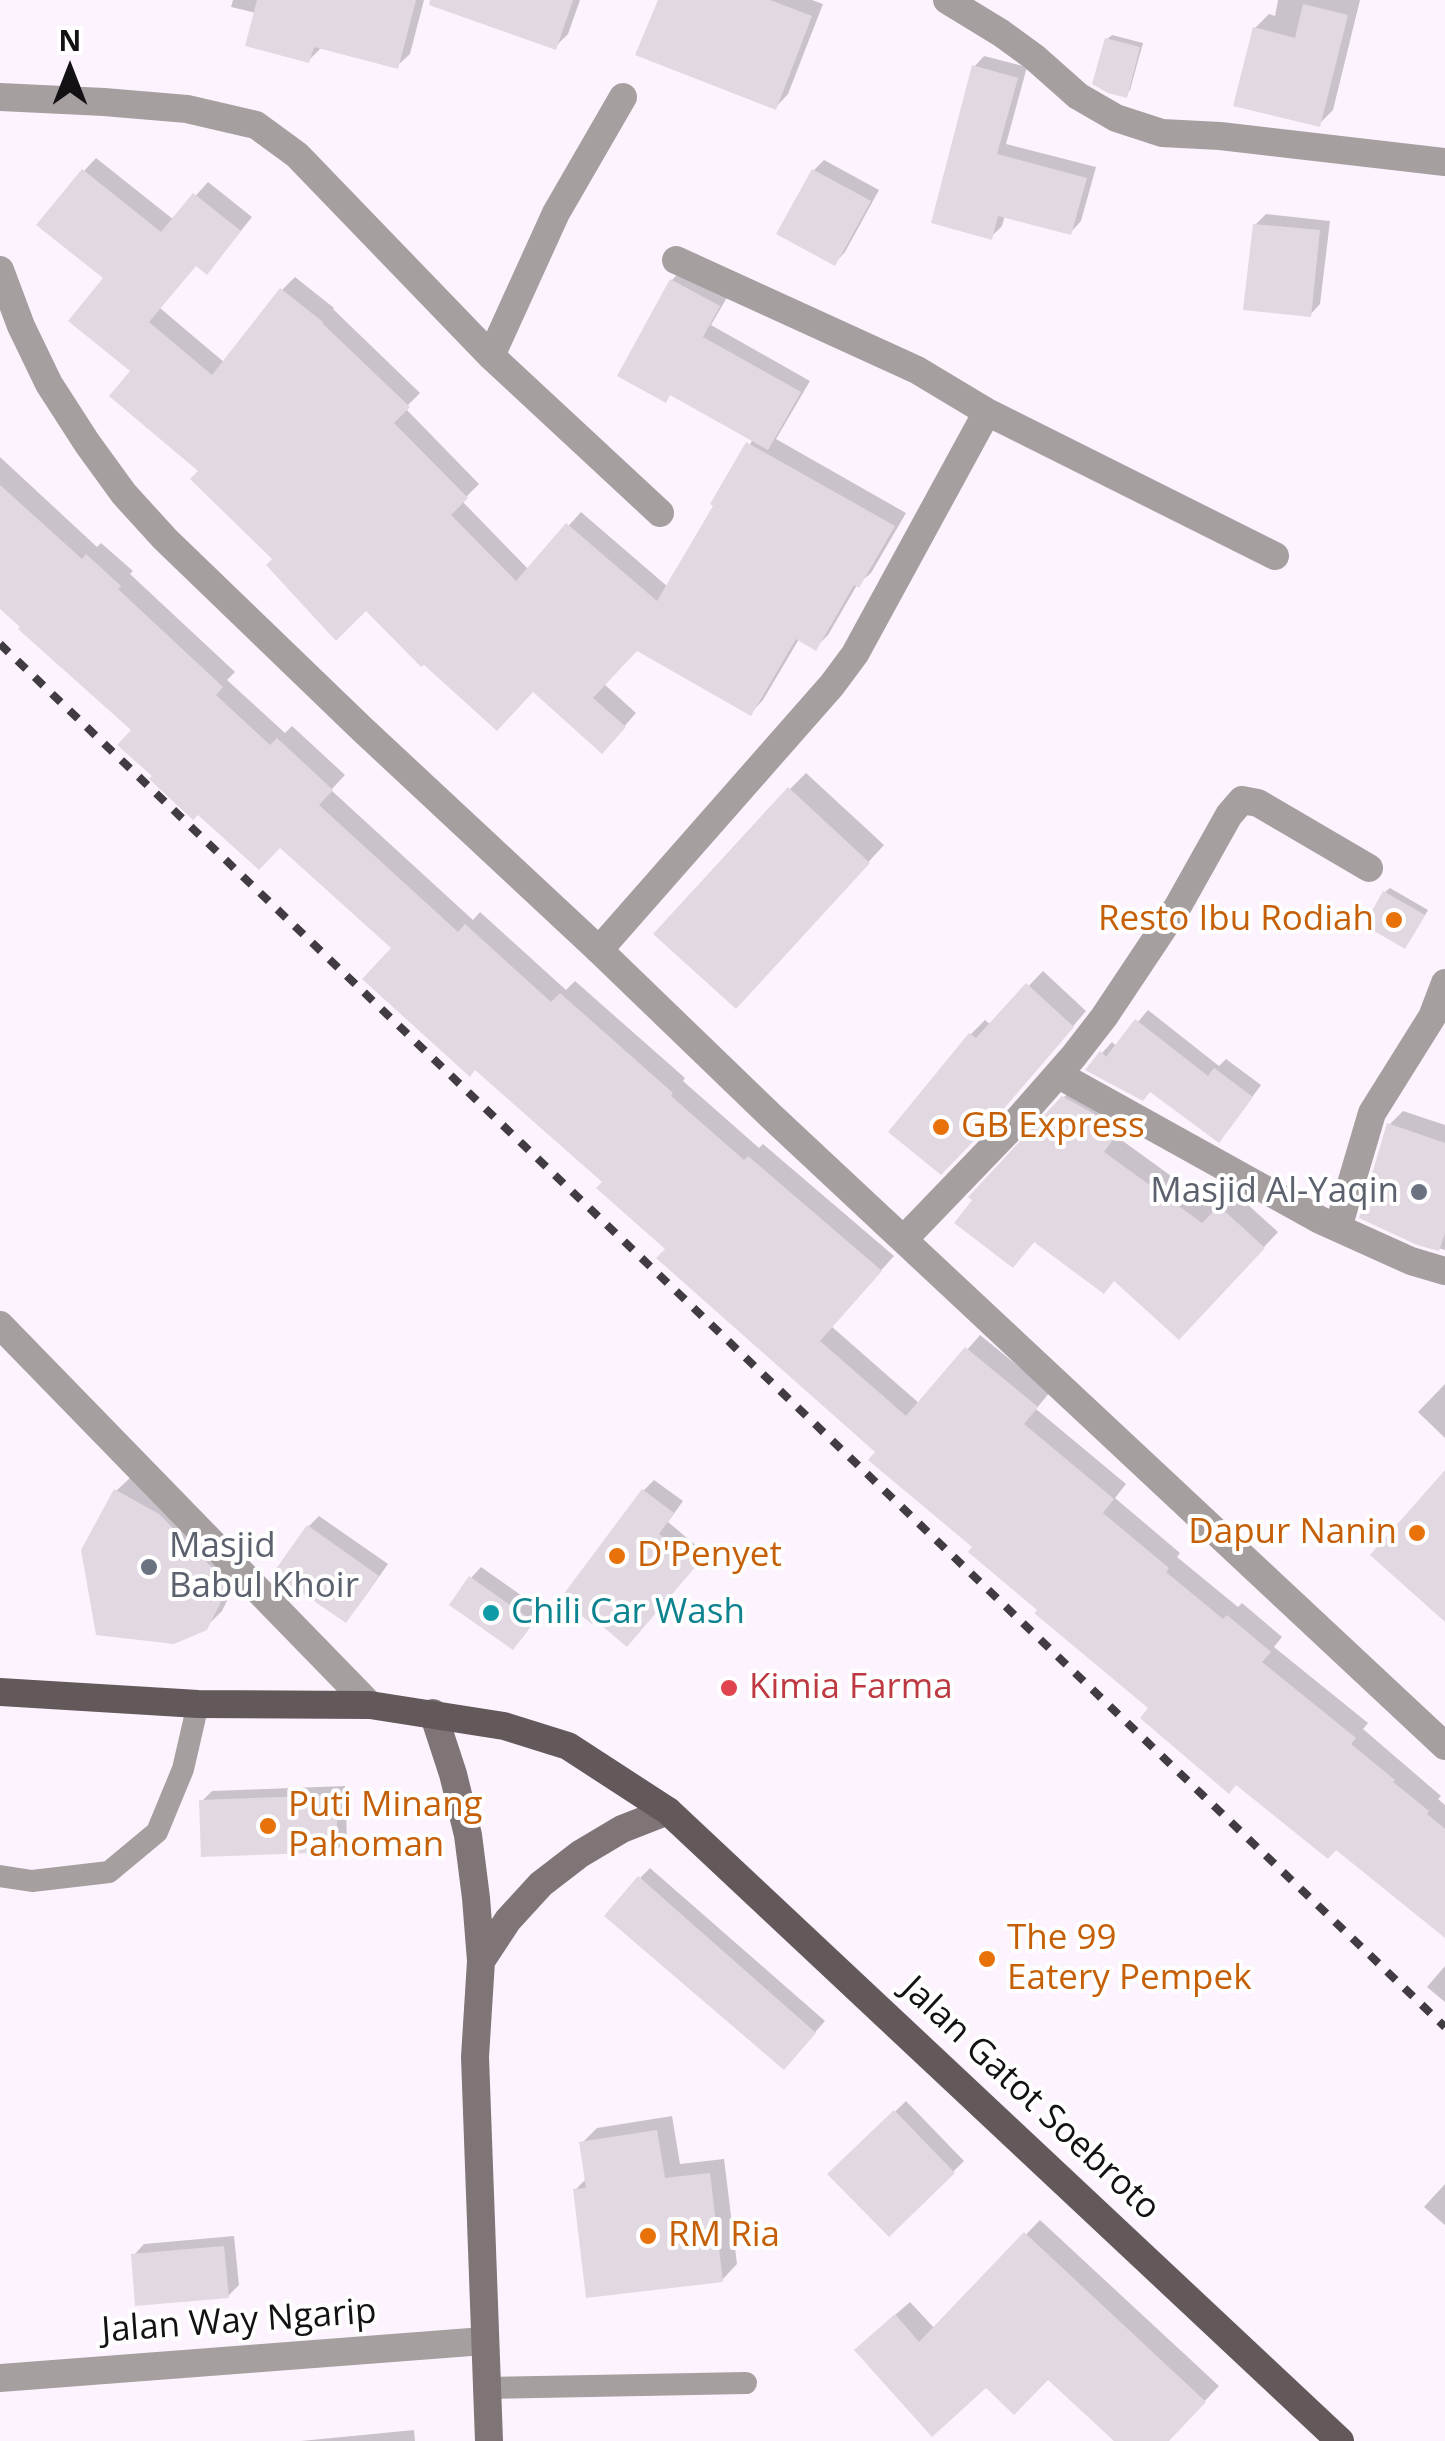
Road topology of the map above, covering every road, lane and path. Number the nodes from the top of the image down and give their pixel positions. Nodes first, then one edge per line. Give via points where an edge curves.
1 (947, 0) edge
2 (0, 97) edge
3 (623, 97) dead end
4 (1445, 162) edge
5 (676, 260) dead end
6 (0, 270) edge
7 (491, 356) junction
8 (987, 412) junction
9 (660, 512) dead end
10 (1275, 556) dead end
11 (1369, 868) dead end
12 (600, 950) junction
13 (1445, 983) edge
14 (1059, 1075) junction
15 (1338, 1228) junction
16 (904, 1239) junction
17 (1445, 1271) edge
18 (0, 1325) edge
19 (0, 1692) edge
20 (198, 1704) junction
21 (370, 1705) junction
22 (434, 1714) junction
23 (1445, 1746) edge
24 (668, 1811) junction
25 (0, 1876) edge
26 (480, 1961) junction
27 (484, 2341) junction
28 (0, 2378) edge
29 (746, 2382) dead end
30 (486, 2388) junction
31 (489, 2441) edge
32 (1340, 2441) edge

1 - 4 street via 1034,57 1078,96 1162,134
2 - 7 street via 187,109 256,125 297,155
3 - 7 street via 556,213
5 - 8 street via 917,370
6 - 12 street via 49,384 124,494
7 - 9 street
8 - 10 street
8 - 12 street via 832,686
11 - 14 street via 1258,802 1242,800 1168,922
12 - 16 street
13 - 15 street via 1432,1018 1372,1113
14 - 15 street
14 - 16 street
15 - 17 street
16 - 23 street
18 - 21 street
19 - 20 main road, Jalan Gatot Soebroto
20 - 21 main road, Jalan Gatot Soebroto
20 - 25 lane via 183,1769 157,1832 109,1872 32,1881
21 - 22 main road, Jalan Gatot Soebroto
22 - 24 main road, Jalan Gatot Soebroto via 568,1746
22 - 26 main road via 468,1835
24 - 26 main road via 622,1829 554,1874 508,1920
24 - 32 main road, Jalan Gatot Soebroto
26 - 27 main road via 475,2057
27 - 28 street, Jalan Way Ngarip
27 - 30 main road
29 - 30 lane
30 - 31 main road

